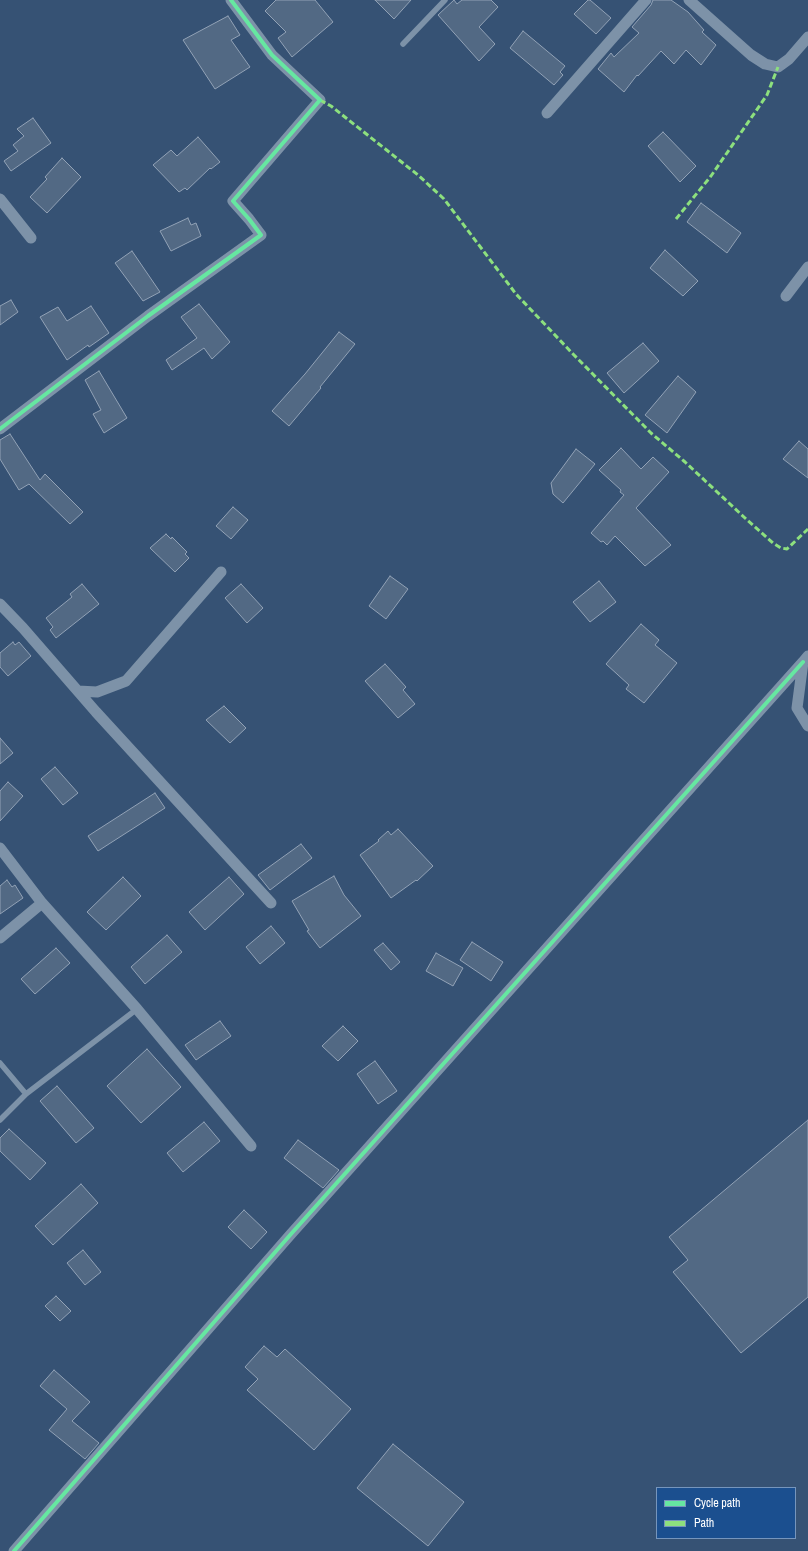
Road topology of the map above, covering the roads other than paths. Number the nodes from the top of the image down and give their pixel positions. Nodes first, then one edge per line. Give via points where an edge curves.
1 (231, 0) edge
2 (445, 0) edge
3 (646, 0) edge
4 (689, 0) edge
5 (808, 37) edge
6 (403, 44) dead end
7 (547, 113) dead end
8 (0, 199) edge
9 (31, 238) dead end
10 (808, 267) edge
11 (786, 296) dead end
12 (0, 429) edge
13 (220, 572) dead end
14 (0, 604) edge
15 (805, 659) edge
16 (78, 691) junction
17 (808, 726) edge
18 (0, 848) edge
19 (42, 903) junction
20 (270, 903) dead end
21 (0, 938) edge
22 (138, 1009) junction
23 (0, 1063) edge
24 (26, 1094) junction
25 (0, 1120) edge
26 (251, 1146) dead end
27 (14, 1551) edge

1 - 12 street via 272,55 320,100 233,201 261,235 148,316
2 - 6 lane
3 - 7 street
4 - 5 street via 750,55 765,64 778,67 789,59
8 - 9 street
10 - 11 street
13 - 16 street via 126,681 97,692
14 - 16 street
15 - 17 street via 797,708
15 - 27 street via 296,1228
16 - 20 street
18 - 19 street
19 - 21 street
19 - 22 street
22 - 24 lane
22 - 26 street
23 - 24 lane
24 - 25 lane

